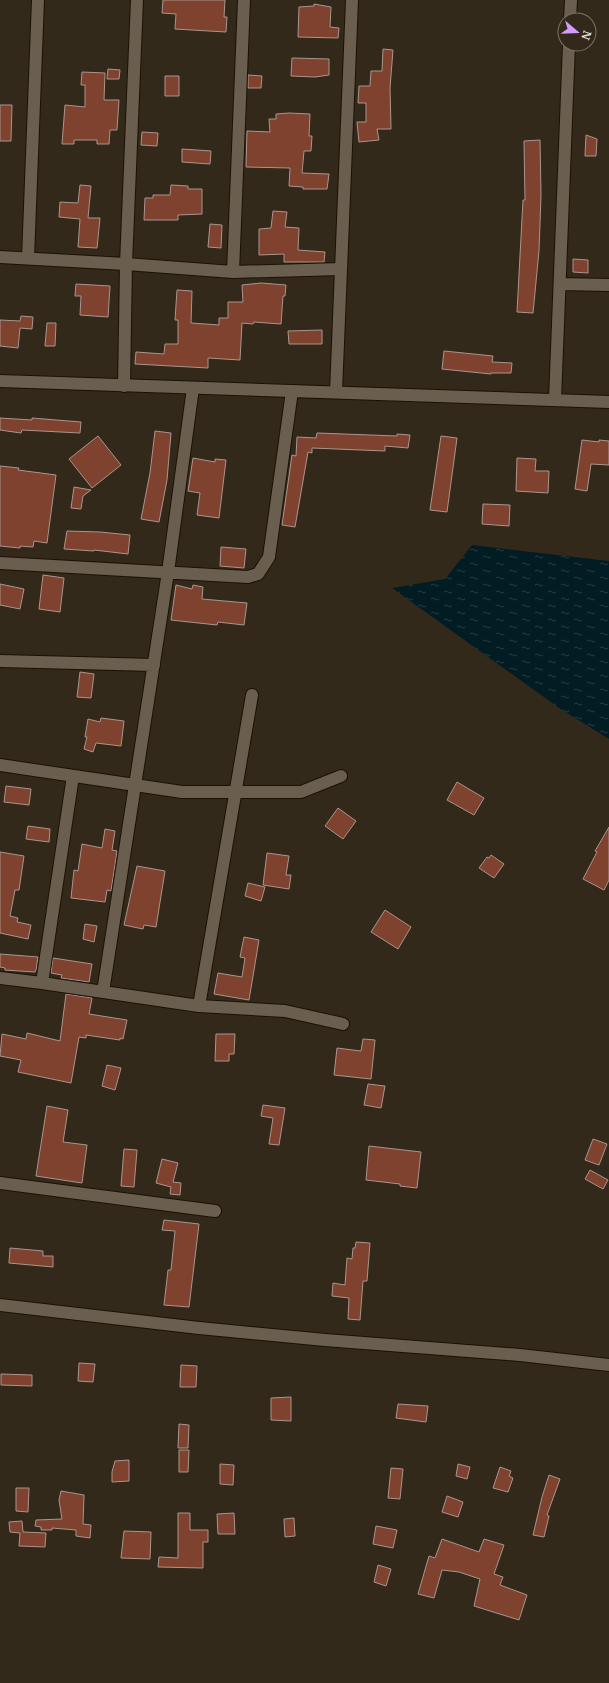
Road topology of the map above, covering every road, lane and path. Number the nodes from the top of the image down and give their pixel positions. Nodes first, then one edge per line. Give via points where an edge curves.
1 (38, 0) edge
2 (137, 0) edge
3 (244, 0) edge
4 (352, 0) edge
5 (571, 0) edge
6 (570, 12) edge
7 (569, 52) edge
8 (0, 257) edge
9 (28, 258) junction
10 (126, 264) junction
11 (341, 269) junction
12 (233, 272) junction
13 (560, 284) junction
14 (609, 285) edge
15 (0, 381) edge
16 (124, 386) junction
17 (193, 388) junction
18 (292, 391) junction
19 (336, 392) junction
20 (555, 400) junction
21 (609, 402) edge
22 (0, 563) edge
23 (168, 572) junction
24 (0, 661) edge
25 (154, 665) junction
26 (252, 695) dead end
27 (0, 765) edge
28 (72, 776) junction
29 (341, 776) dead end
30 (135, 785) junction
31 (236, 791) junction
32 (0, 978) edge
33 (42, 983) junction
34 (103, 992) junction
35 (199, 1006) junction
36 (343, 1024) dead end
37 (0, 1183) edge
38 (215, 1211) dead end
39 (0, 1305) edge
40 (609, 1365) edge

1 - 9 street
2 - 10 street
3 - 12 street
4 - 11 street
5 - 6 street
7 - 13 street
8 - 9 street
9 - 10 street
10 - 12 street
10 - 16 street
11 - 12 street
11 - 19 street
13 - 14 street
13 - 20 street
15 - 16 street
16 - 17 street
17 - 18 street
17 - 23 street
18 - 19 street
18 - 23 street via 269,557 258,574 248,577
19 - 20 street
20 - 21 street
22 - 23 street
23 - 25 street
24 - 25 street
25 - 30 street
26 - 31 street
27 - 28 street
28 - 30 street
28 - 33 street
29 - 31 street via 301,792
30 - 31 street via 182,792
30 - 34 street
31 - 35 street
32 - 33 street
33 - 34 street
34 - 35 street
35 - 36 street via 285,1010
37 - 38 street
39 - 40 street via 199,1328

